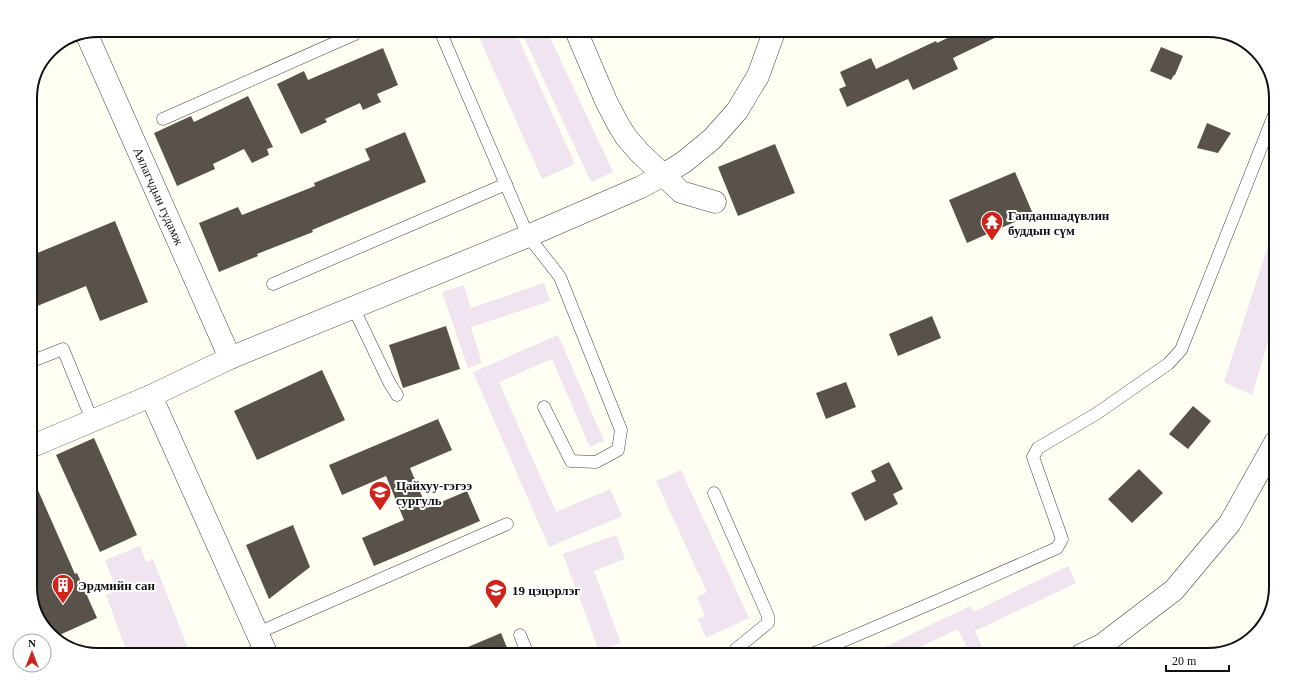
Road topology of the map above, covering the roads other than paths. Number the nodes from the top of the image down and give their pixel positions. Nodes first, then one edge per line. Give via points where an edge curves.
1 (348, 37) edge
2 (443, 37) edge
3 (579, 37) edge
4 (772, 37) edge
5 (88, 38) edge
6 (164, 119) dead end
7 (1269, 128) edge
8 (663, 175) junction
9 (506, 184) junction
10 (715, 202) dead end
11 (528, 236) junction
12 (273, 284) dead end
13 (353, 307) junction
14 (230, 358) junction
15 (37, 359) edge
16 (397, 394) dead end
17 (151, 396) junction
18 (544, 407) dead end
19 (92, 420) junction
20 (37, 444) edge
21 (1269, 453) edge
22 (714, 493) dead end
23 (507, 524) dead end
24 (258, 635) junction
25 (520, 635) dead end
26 (264, 648) edge
27 (525, 648) edge
28 (737, 648) edge
29 (826, 648) edge
30 (1094, 648) edge

1 - 6 lane
2 - 9 lane
3 - 8 street via 618,124 631,142
4 - 8 street via 758,76 737,111 712,139
5 - 14 street, Аялагчдын гудамж
7 - 29 lane via 1181,350 1168,364 1096,414 1038,448 1033,457 1062,539 1057,548
8 - 10 street via 681,192
8 - 11 street
9 - 11 lane
9 - 12 lane
11 - 13 street
11 - 18 lane via 560,277 621,430 618,450 596,462 571,461
13 - 14 street
13 - 16 lane
14 - 17 street
15 - 19 lane via 63,349
17 - 19 street
17 - 24 street
19 - 20 street
21 - 30 street via 1230,523 1174,590
22 - 28 lane via 768,616 768,623
23 - 24 lane
24 - 26 street
25 - 27 lane

